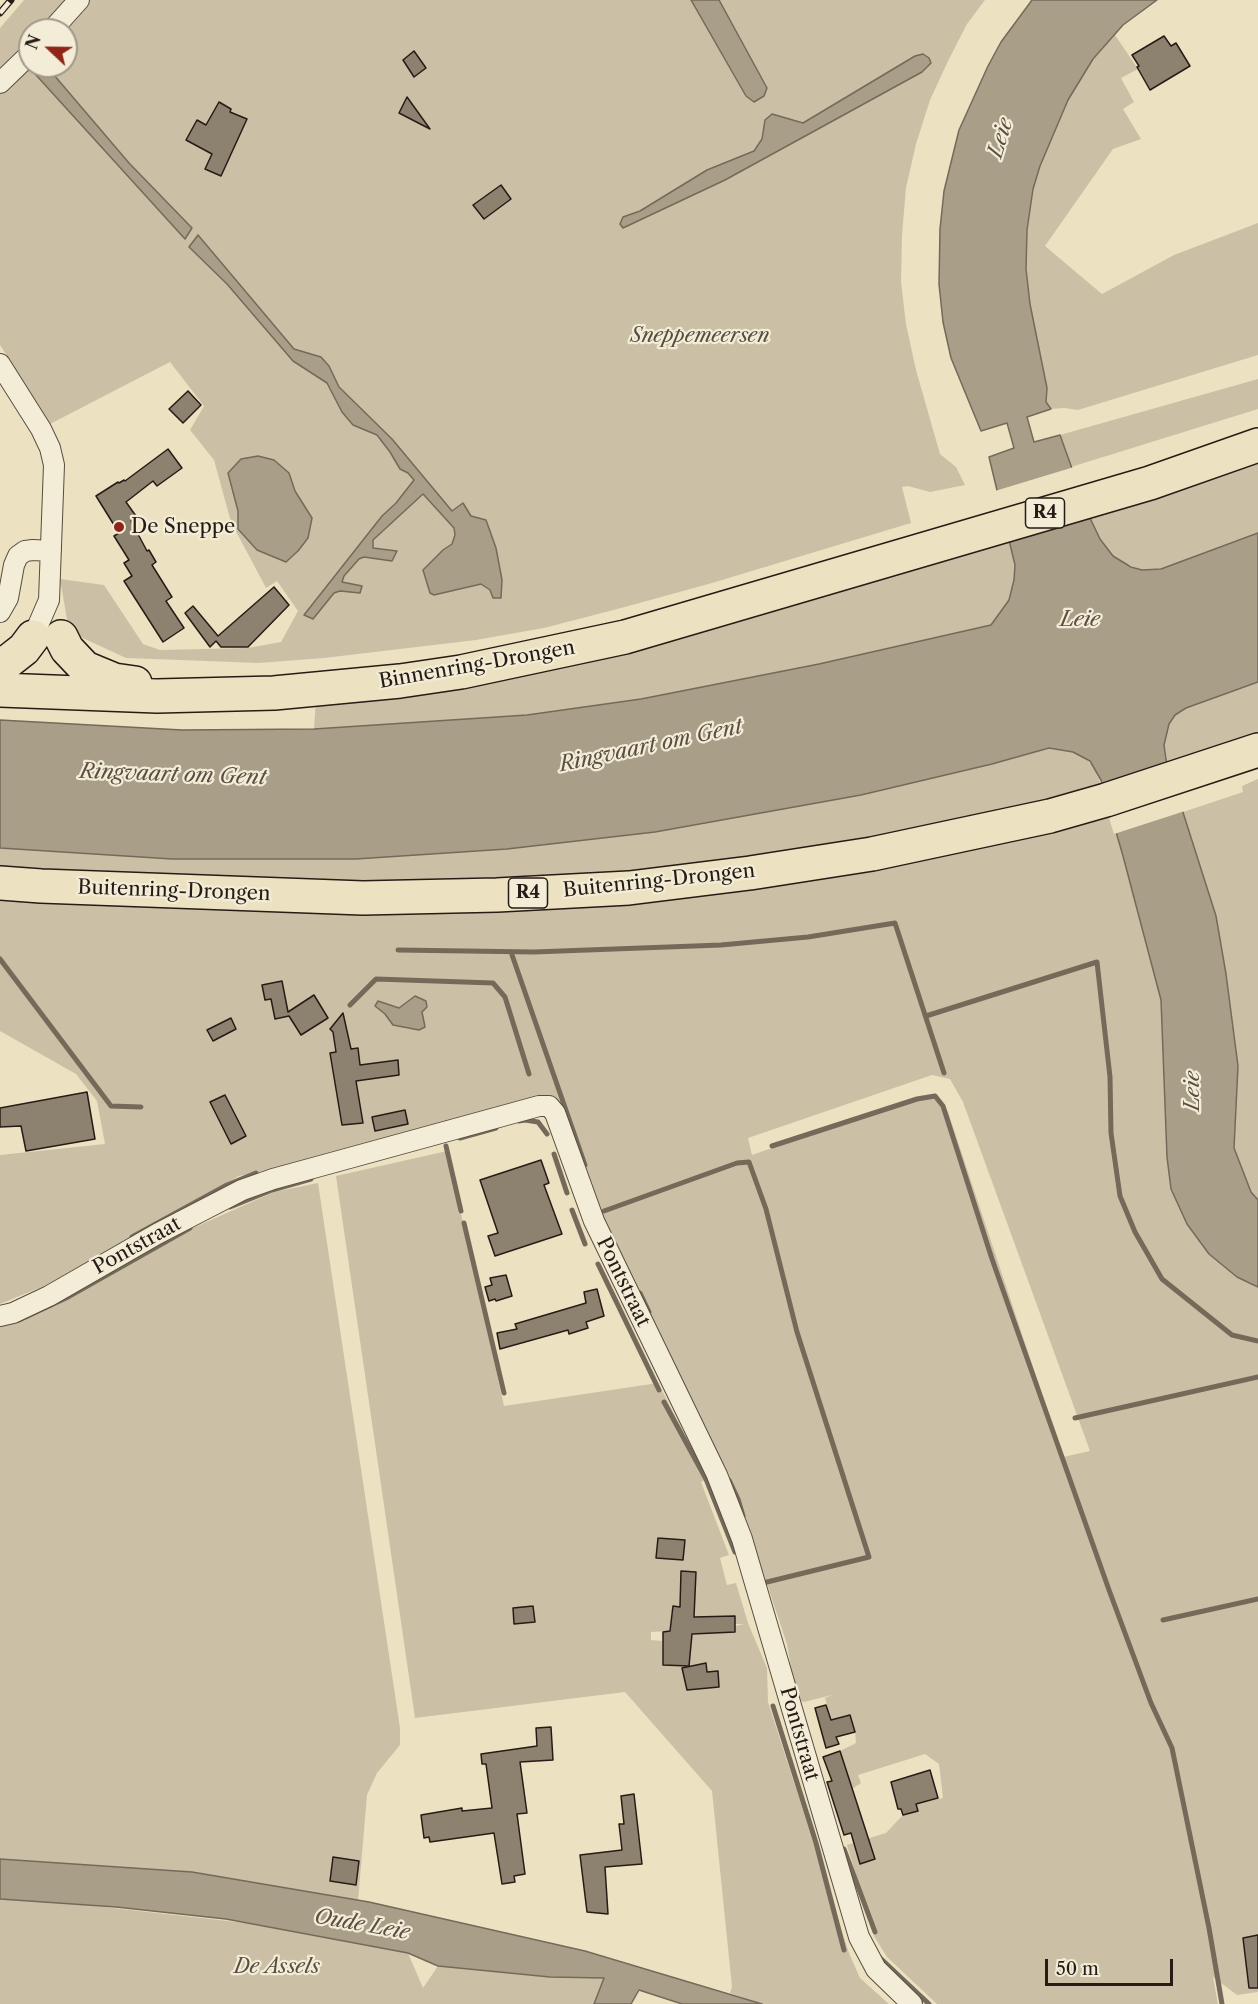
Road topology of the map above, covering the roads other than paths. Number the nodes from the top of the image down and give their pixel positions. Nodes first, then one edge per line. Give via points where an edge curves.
1 (79, 0) edge
2 (63, 18) edge
3 (18, 66) edge
4 (0, 83) edge
5 (0, 364) edge
6 (1258, 446) edge
7 (51, 551) junction
8 (0, 612) edge
9 (47, 637) junction
10 (0, 665) edge
11 (0, 690) edge
12 (157, 696) junction
13 (1245, 754) edge
14 (0, 883) edge
15 (0, 1316) edge
16 (912, 2004) edge

1 - 2 street
3 - 4 street
5 - 7 street via 50,448 54,465
6 - 12 highway, Binnenring-Drongen / R4 via 1150,483 625,637 461,672 379,683 274,693
7 - 8 street via 25,551 18,556 8,598
7 - 9 street
9 - 10 highway
9 - 12 highway via 67,649 85,668 114,680 135,683
11 - 12 highway, Binnenring-Drongen / R4
13 - 14 highway, Buitenring-Drongen / R4 via 1050,816 872,854 629,888 363,898
15 - 16 street, Pontstraat via 50,1296 157,1233 242,1190 549,1106 555,1113 594,1221 717,1475 742,1539 859,1936 876,1969

